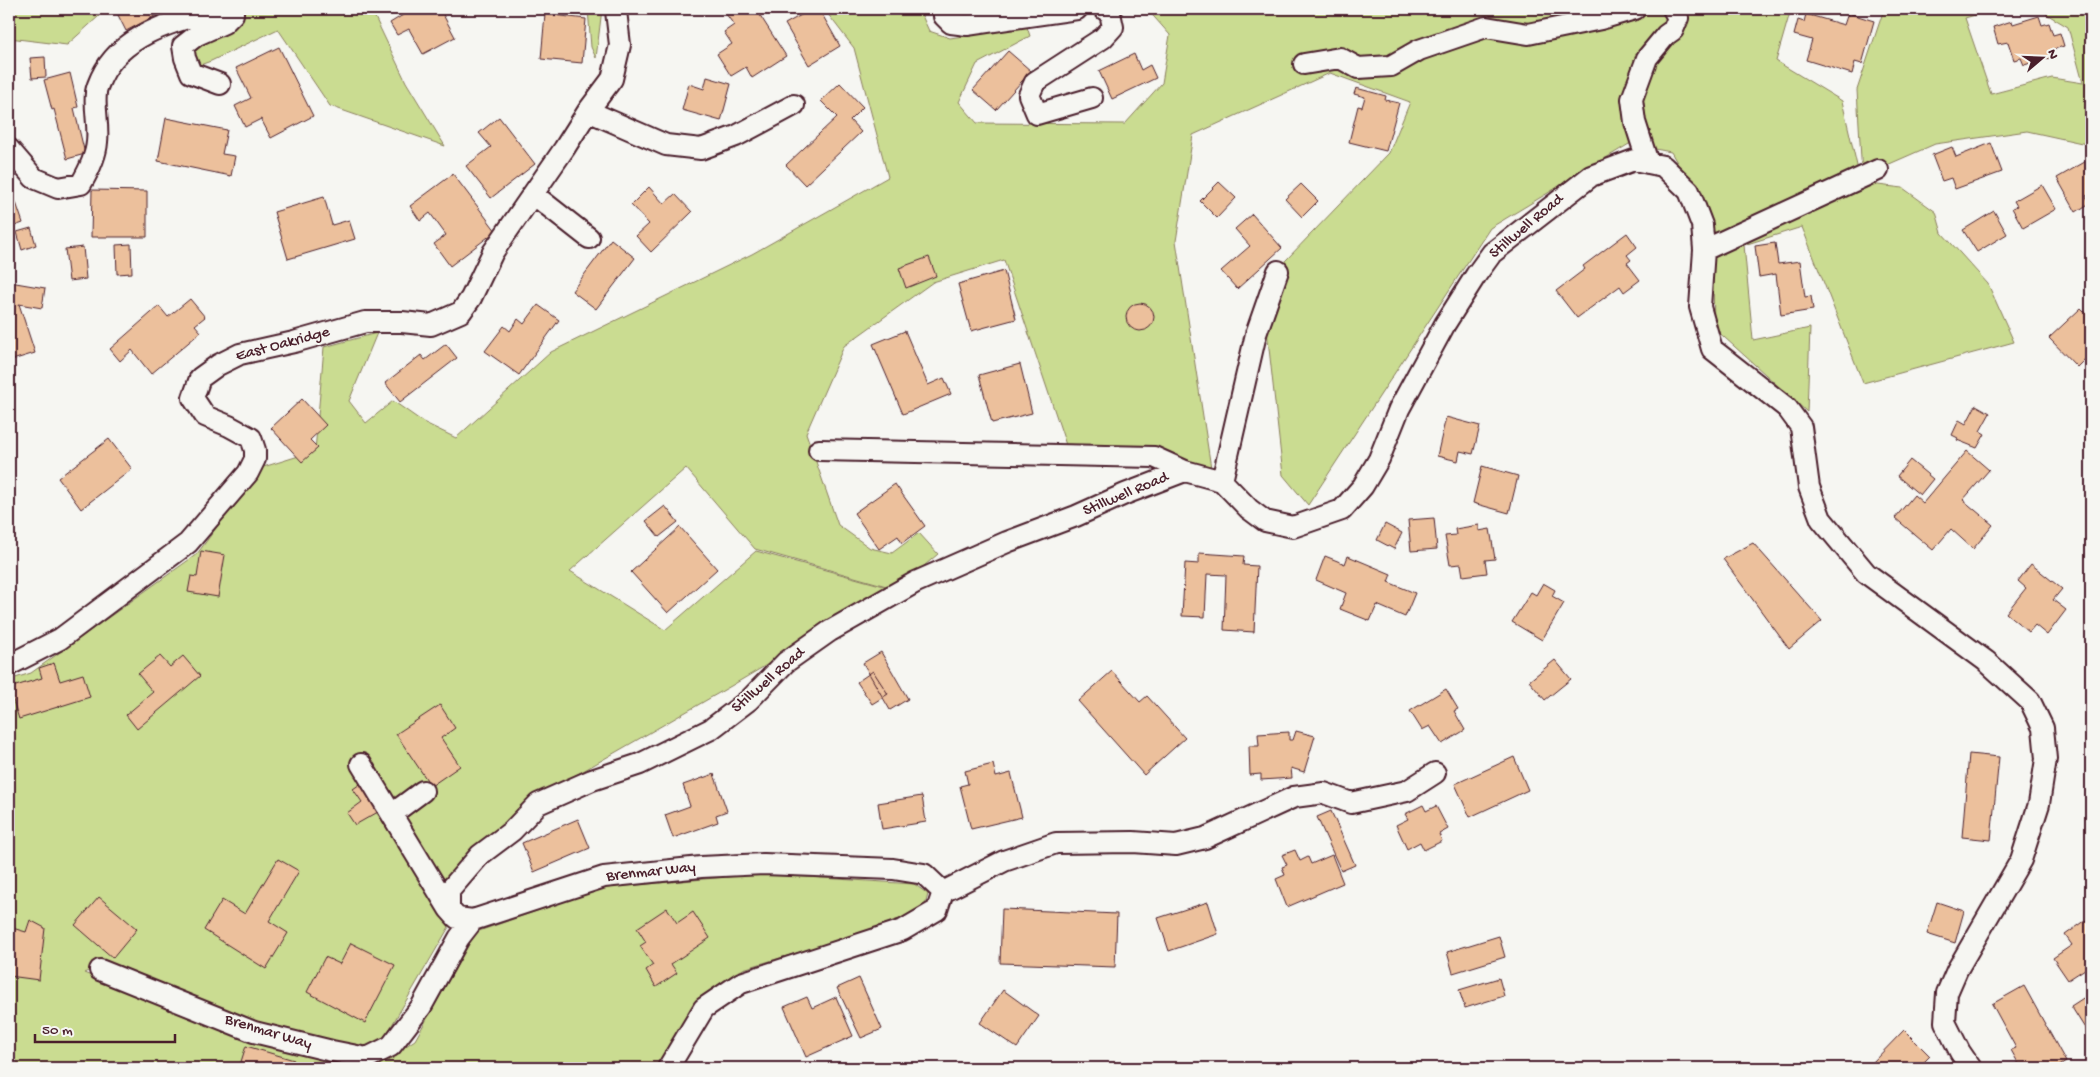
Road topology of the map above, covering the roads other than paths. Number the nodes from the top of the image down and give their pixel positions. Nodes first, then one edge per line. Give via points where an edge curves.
1 (218, 9) edge
2 (233, 9) edge
3 (945, 9) edge
4 (1077, 9) edge
5 (1104, 9) edge
6 (1636, 9) edge
7 (1673, 9) edge
8 (617, 10) edge
9 (1304, 64) dead end
10 (220, 84) dead end
11 (1092, 98) dead end
12 (794, 105) dead end
13 (588, 111) junction
14 (9, 148) edge
15 (1648, 163) junction
16 (1878, 170) dead end
17 (533, 194) junction
18 (589, 238) dead end
19 (1704, 250) junction
20 (1278, 271) dead end
21 (819, 450) dead end
22 (1185, 471) junction
23 (1222, 481) junction
24 (9, 665) edge
25 (362, 764) dead end
26 (1435, 773) dead end
27 (423, 791) dead end
28 (392, 814) junction
29 (943, 892) junction
30 (449, 909) junction
31 (473, 920) junction
32 (100, 970) dead end
33 (668, 1068) edge
34 (1971, 1068) edge

1 - 14 street via 179,19 145,34 119,52 106,67 96,90 98,142 90,169 81,184 58,188 34,178
2 - 10 street via 233,14 224,22 196,35 183,46 191,73
3 - 4 street via 944,16 951,23 967,25
5 - 11 street via 1110,13 1113,27 1103,38 1035,82 1029,95 1037,114
6 - 9 street via 1528,34 1486,27 1419,50 1391,66 1358,68 1340,58
7 - 15 street via 1678,18 1673,30 1647,58 1632,99 1635,122
8 - 13 street, East Oakridge via 620,45 612,79
12 - 13 street via 736,136 701,148 666,145
13 - 17 street, East Oakridge
15 - 19 street, Stillwell Road via 1663,166 1689,191 1702,225
15 - 23 street, Stillwell Road via 1634,160 1592,176 1492,253 1445,324 1399,409 1363,486 1342,510 1293,527 1265,521
16 - 19 street
17 - 18 street
17 - 24 street, East Oakridge via 493,252 461,312 431,325 365,322 240,354 200,378 193,398 205,416 251,438 255,459 248,473 188,543 60,639
19 - 34 street, Stillwell Road via 1700,307 1712,350 1787,408 1801,426 1809,487 1821,520 1866,573 1986,661 2030,701 2042,728 2046,759 2039,804 2021,860 1947,993 1945,1022
20 - 23 street via 1256,334
21 - 22 street via 1154,457
22 - 23 street, Stillwell Road
22 - 30 street, Stillwell Road via 916,582 830,631 786,662 749,700 710,729 640,764 592,780 538,804 512,831 480,855 449,891
25 - 28 street
26 - 29 street via 1407,791 1351,803 1324,793 1294,797 1205,838 1176,844 1056,843 1004,861
27 - 28 street
28 - 30 street
29 - 31 street, Brenmar Way via 924,874 893,869 764,864 701,867 604,877
29 - 33 street via 937,910 903,930 741,983 704,1008
30 - 31 street via 457,918
31 - 32 street, Brenmar Way via 459,938 421,1007 391,1046 367,1058 254,1032

